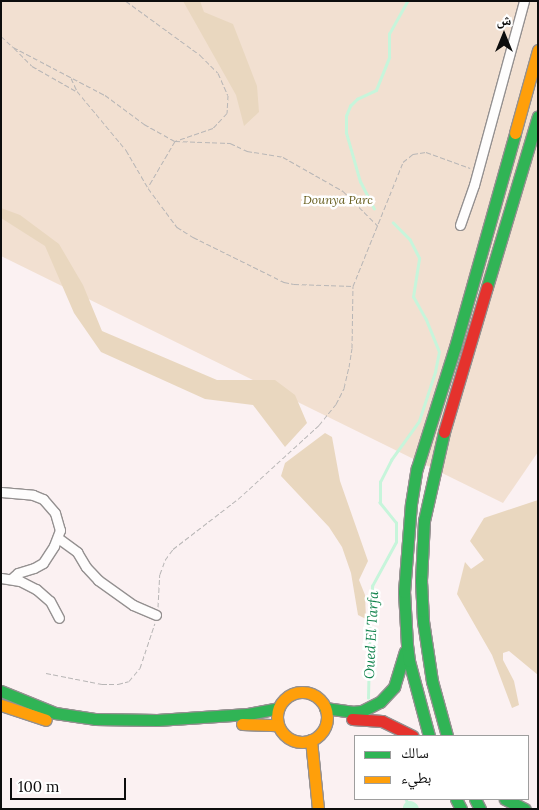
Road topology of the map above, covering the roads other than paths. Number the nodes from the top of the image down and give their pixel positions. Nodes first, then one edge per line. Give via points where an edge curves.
1 (524, 1) edge
2 (538, 50) edge
3 (538, 116) edge
4 (460, 225) dead end
5 (1, 492) edge
6 (58, 538) junction
7 (6, 579) edge
8 (156, 615) road end
9 (59, 618) dead end
10 (407, 645) junction
11 (1, 691) edge
12 (1, 705) edge
13 (278, 708) junction
14 (325, 708) junction
15 (442, 721) junction
16 (278, 725) junction
17 (325, 726) junction
18 (411, 735) edge
19 (430, 735) edge
20 (447, 735) edge
21 (450, 735) edge
22 (312, 740) junction
23 (298, 742) junction
24 (507, 800) edge
25 (308, 809) edge
26 (318, 809) edge
27 (525, 809) edge

1 - 4 street
2 - 10 highway via 418,468 407,543 404,592
3 - 15 highway via 441,443 426,509 421,561 423,621 428,661
5 - 6 street via 43,499 51,506 59,522
6 - 7 street via 40,566
6 - 8 street via 77,552 98,580 133,605
7 - 9 street via 28,584 43,594
10 - 14 highway via 398,678 388,696 362,711
10 - 19 highway
11 - 13 highway via 55,713 95,719 157,720 248,714
12 - 16 highway via 39,719 92,728 152,730 249,723
13 - 14 highway via 285,698 302,692 318,698
13 - 16 highway
14 - 17 highway
15 - 20 highway
15 - 21 highway
16 - 23 highway via 285,736
17 - 18 highway via 371,719 393,725
17 - 22 highway
22 - 23 highway
22 - 26 highway
23 - 25 highway
24 - 27 highway

